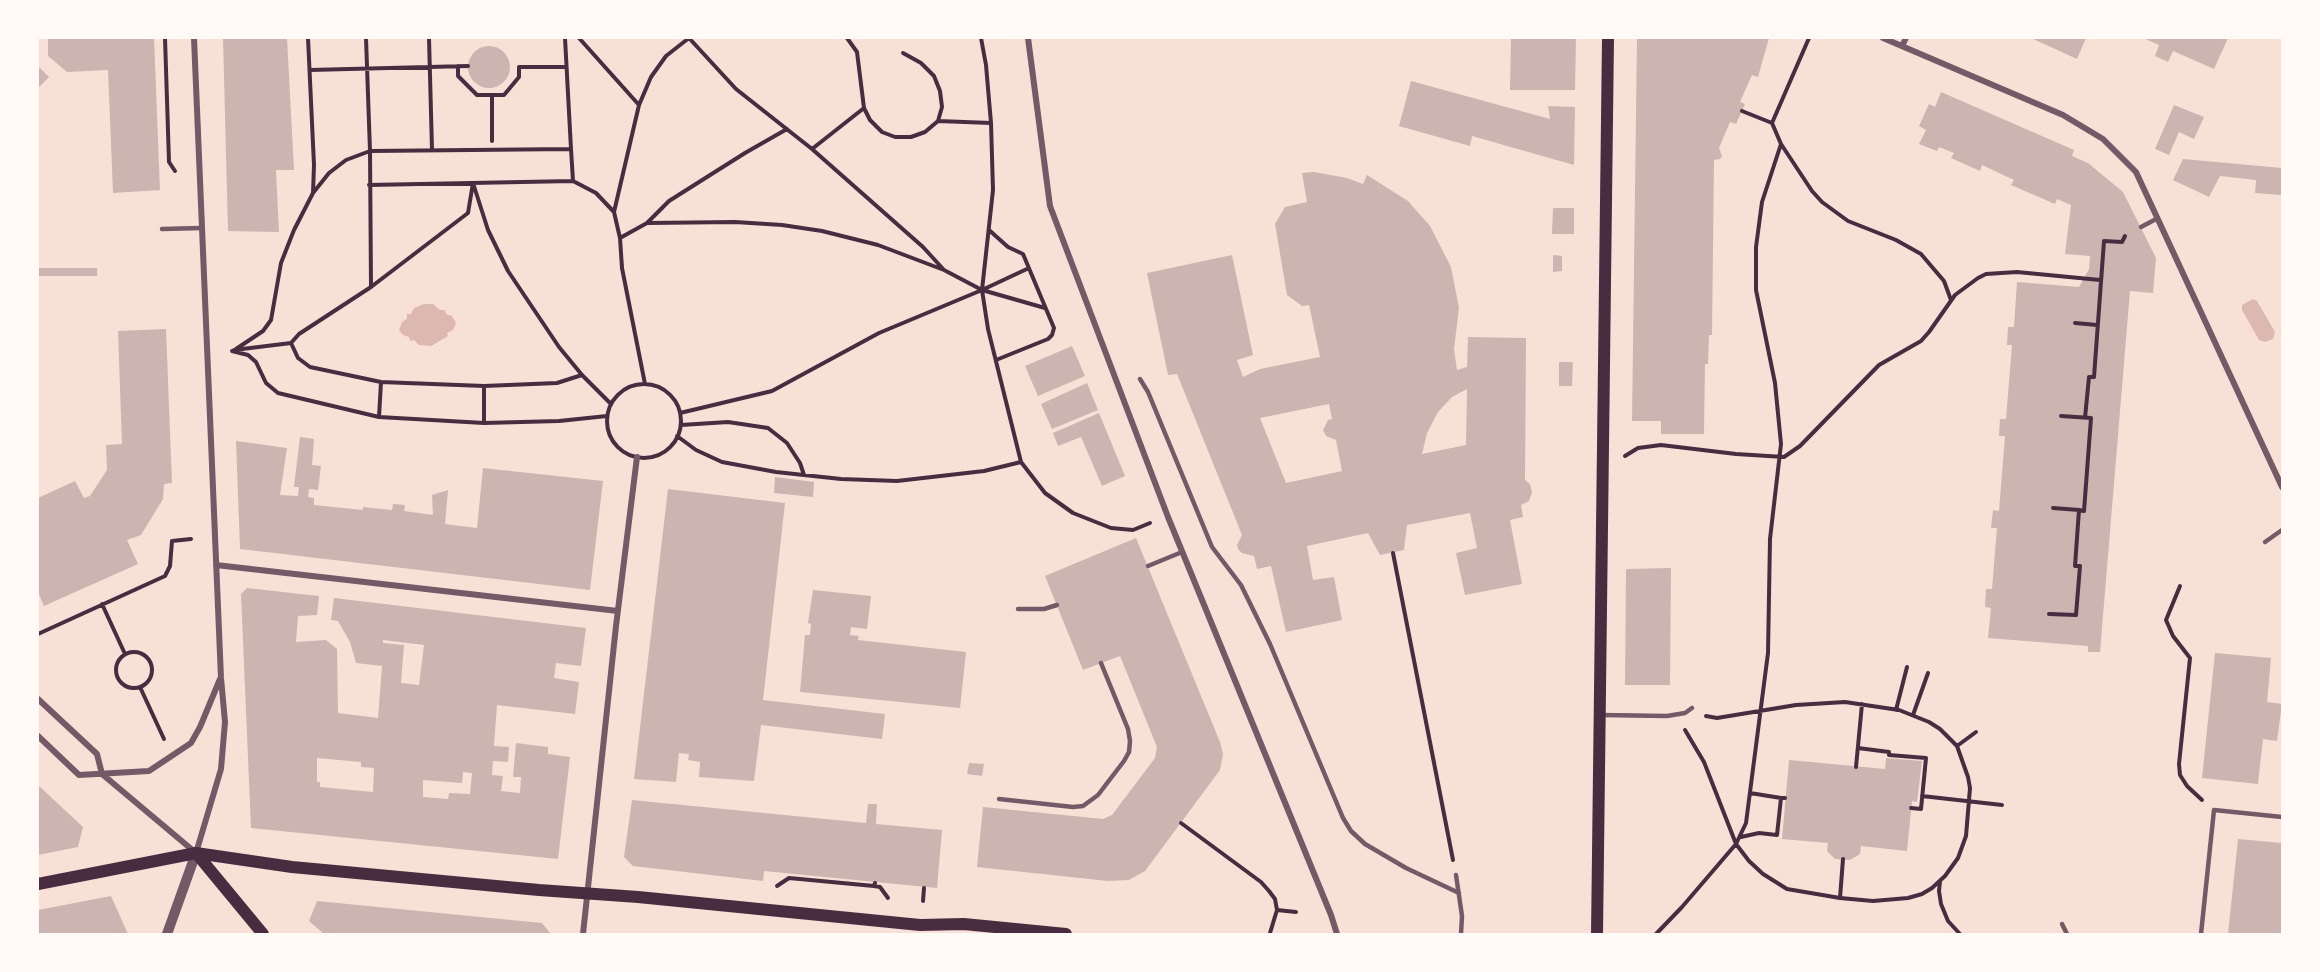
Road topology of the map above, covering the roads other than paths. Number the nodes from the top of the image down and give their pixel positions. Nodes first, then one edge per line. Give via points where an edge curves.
1 (194, 38) edge
2 (1028, 38) edge
3 (1608, 38) edge
4 (1883, 38) edge
5 (1906, 38) edge
6 (1902, 46) junction
7 (2158, 218) junction
8 (2141, 227) dead end
9 (202, 228) junction
10 (162, 229) dead end
11 (1140, 379) dead end
12 (637, 457) road end
13 (2283, 487) edge
14 (2283, 530) edge
15 (2265, 542) dead end
16 (1182, 552) junction
17 (216, 566) junction
18 (1148, 566) dead end
19 (1057, 605) dead end
20 (1018, 609) dead end
21 (618, 611) junction
22 (1101, 663) dead end
23 (220, 678) junction
24 (38, 699) edge
25 (1692, 708) road end
26 (1601, 715) junction
27 (38, 736) edge
28 (102, 774) junction
29 (999, 799) dead end
30 (2283, 817) edge
31 (196, 854) junction
32 (1456, 875) road end
33 (38, 884) edge
34 (1459, 893) junction
35 (588, 894) junction
36 (2062, 924) dead end
37 (964, 929) edge
38 (167, 934) edge
39 (263, 934) edge
40 (583, 934) edge
41 (1066, 934) edge
42 (1337, 934) edge
43 (1461, 934) edge
44 (1598, 934) edge
45 (2067, 934) edge
46 (2201, 934) edge

1 - 9 street
2 - 16 street via 1050,206
3 - 26 main road
4 - 6 street
5 - 6 street
6 - 7 street via 2063,115 2103,139 2136,172
7 - 8 lane
7 - 13 street
9 - 10 lane
9 - 17 street
11 - 34 lane via 1212,548 1241,585 1270,644 1351,831 1406,868
12 - 21 street
14 - 15 lane
16 - 18 lane
16 - 42 street
17 - 21 street
17 - 23 street
19 - 20 lane
21 - 35 street
22 - 29 lane via 1130,741 1129,752 1111,778 1083,806
23 - 28 street via 191,743 149,771
23 - 31 street via 225,722 221,769
24 - 28 street via 97,754
25 - 26 lane via 1674,715
26 - 44 main road
27 - 28 street via 79,775
28 - 31 street
30 - 46 lane via 2214,810
31 - 33 main road
31 - 35 main road via 292,867
31 - 38 street
31 - 39 main road
32 - 34 lane
34 - 43 lane
35 - 37 main road
35 - 40 street
36 - 45 lane
37 - 41 main road

